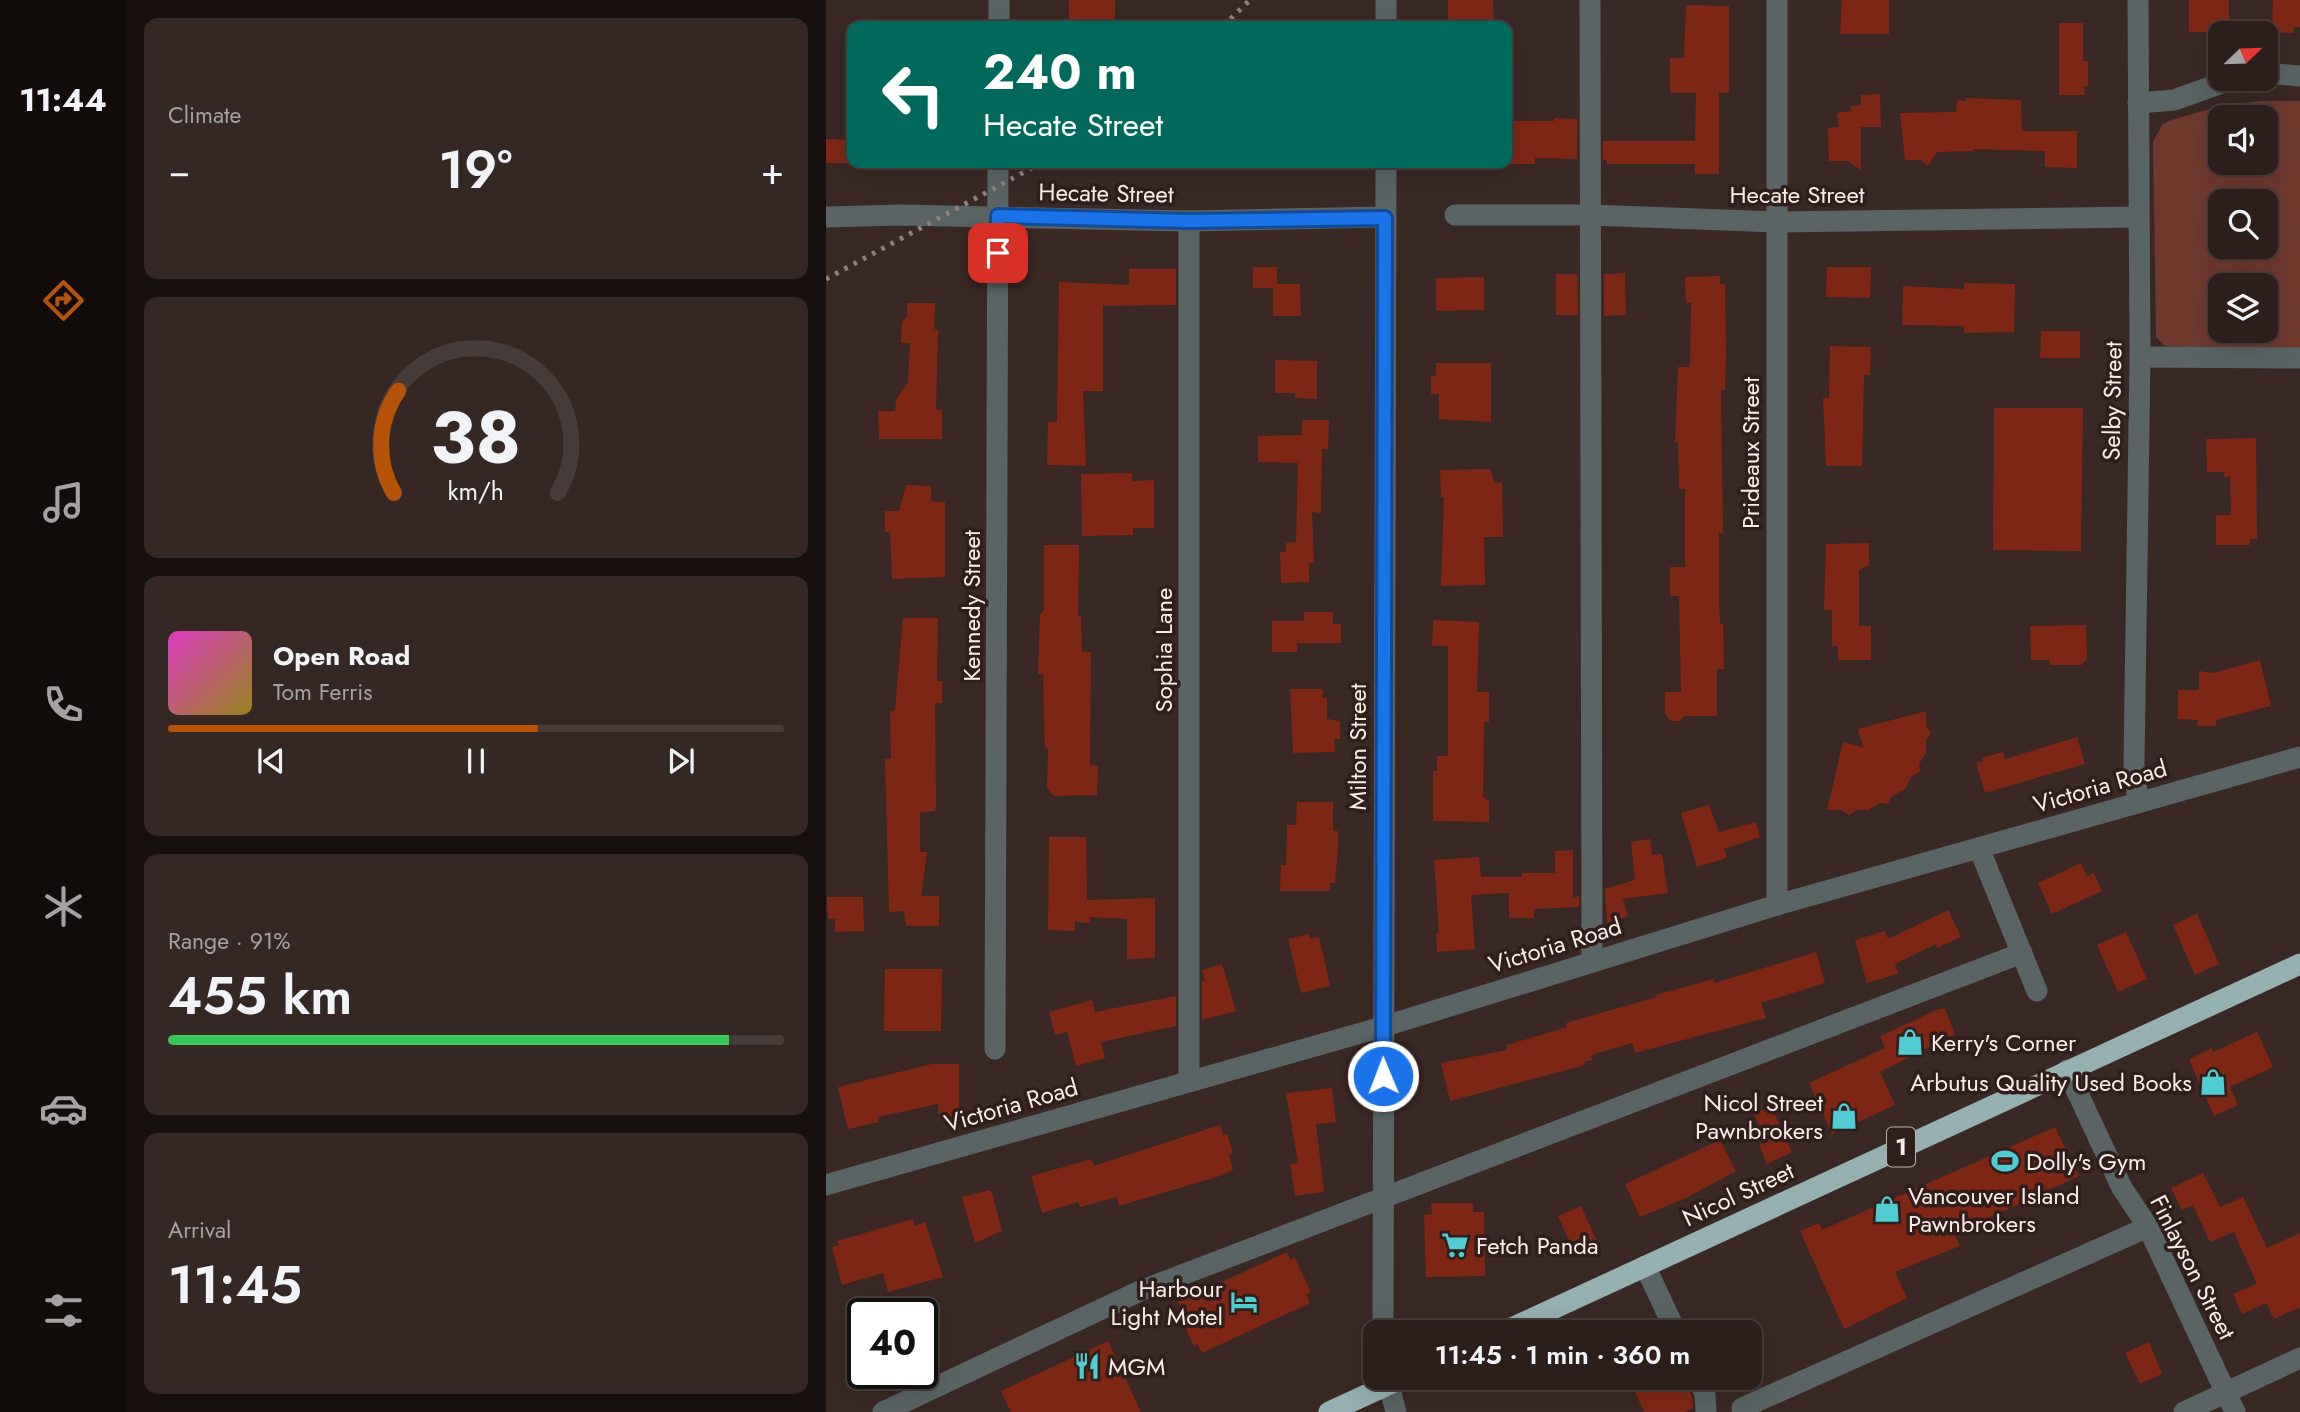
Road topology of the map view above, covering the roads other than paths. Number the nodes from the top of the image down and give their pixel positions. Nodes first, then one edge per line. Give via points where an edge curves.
1 (999, 0) edge
2 (1386, 0) edge
3 (1590, 0) edge
4 (1777, 0) edge
5 (2138, 0) edge
6 (999, 21) edge
7 (1386, 21) edge
8 (2278, 74) edge
9 (2300, 76) edge
10 (2208, 88) edge
11 (2138, 103) junction
12 (998, 168) edge
13 (1385, 168) edge
14 (1455, 215) dead end
15 (1591, 215) junction
16 (998, 216) junction
17 (826, 217) edge
18 (2138, 217) junction
19 (1385, 218) junction
20 (1189, 221) junction
21 (1777, 222) junction
22 (2140, 357) junction
23 (2300, 358) edge
24 (2300, 757) edge
25 (2138, 803) junction
26 (1979, 848) junction
27 (1777, 905) junction
28 (2022, 953) junction
29 (1592, 960) junction
30 (2300, 964) edge
31 (2037, 991) dead end
32 (1382, 1027) junction
33 (995, 1049) dead end
34 (2067, 1070) junction
35 (1189, 1080) junction
36 (826, 1185) edge
37 (1384, 1200) junction
38 (2148, 1227) junction
39 (1645, 1266) junction
40 (1383, 1320) edge
41 (1529, 1320) edge
42 (1670, 1320) edge
43 (2300, 1358) edge
44 (1373, 1390) edge
45 (1394, 1390) edge
46 (1703, 1390) edge
47 (2225, 1392) junction
48 (1742, 1408) dead end
49 (883, 1412) edge
50 (1329, 1412) edge
51 (1396, 1412) edge
52 (1706, 1412) edge
53 (2184, 1412) edge
54 (2235, 1412) edge

1 - 6 street
2 - 7 street
3 - 15 street
4 - 21 street, Prideaux Street
5 - 11 street, Selby Street
8 - 9 street
10 - 11 street via 2174,100
11 - 18 street, Selby Street
12 - 16 street, Kennedy Street
13 - 19 street, Milton Street
14 - 15 street, Hecate Street
15 - 21 street, Hecate Street
15 - 29 street
16 - 17 street, Hecate Street
16 - 20 street, Hecate Street
16 - 33 street, Kennedy Street
18 - 21 street, Hecate Street
18 - 22 street, Selby Street
19 - 20 street, Hecate Street
19 - 32 street, Milton Street
20 - 35 street, Sophia Lane
21 - 27 street, Prideaux Street
22 - 23 street
22 - 25 street, Selby Street via 2134,764
24 - 25 street, Victoria Road
25 - 26 street, Victoria Road
26 - 27 street, Victoria Road
26 - 28 street
27 - 29 street, Victoria Road
28 - 31 street
28 - 37 street
29 - 32 street, Victoria Road
30 - 34 highway, Nicol Street / 1
32 - 35 street, Victoria Road
32 - 37 street, Milton Street
34 - 38 street, Finlayson Street via 2122,1188
34 - 39 highway, Nicol Street / 1
35 - 36 street, Victoria Road
37 - 40 street, Milton Street
37 - 49 street via 1140,1292
38 - 47 street, Finlayson Street
38 - 48 street
39 - 41 highway, Nicol Street / 1
39 - 42 street
43 - 47 street
44 - 50 highway
45 - 51 street
46 - 52 street
47 - 53 street
47 - 54 street, Finlayson Street

